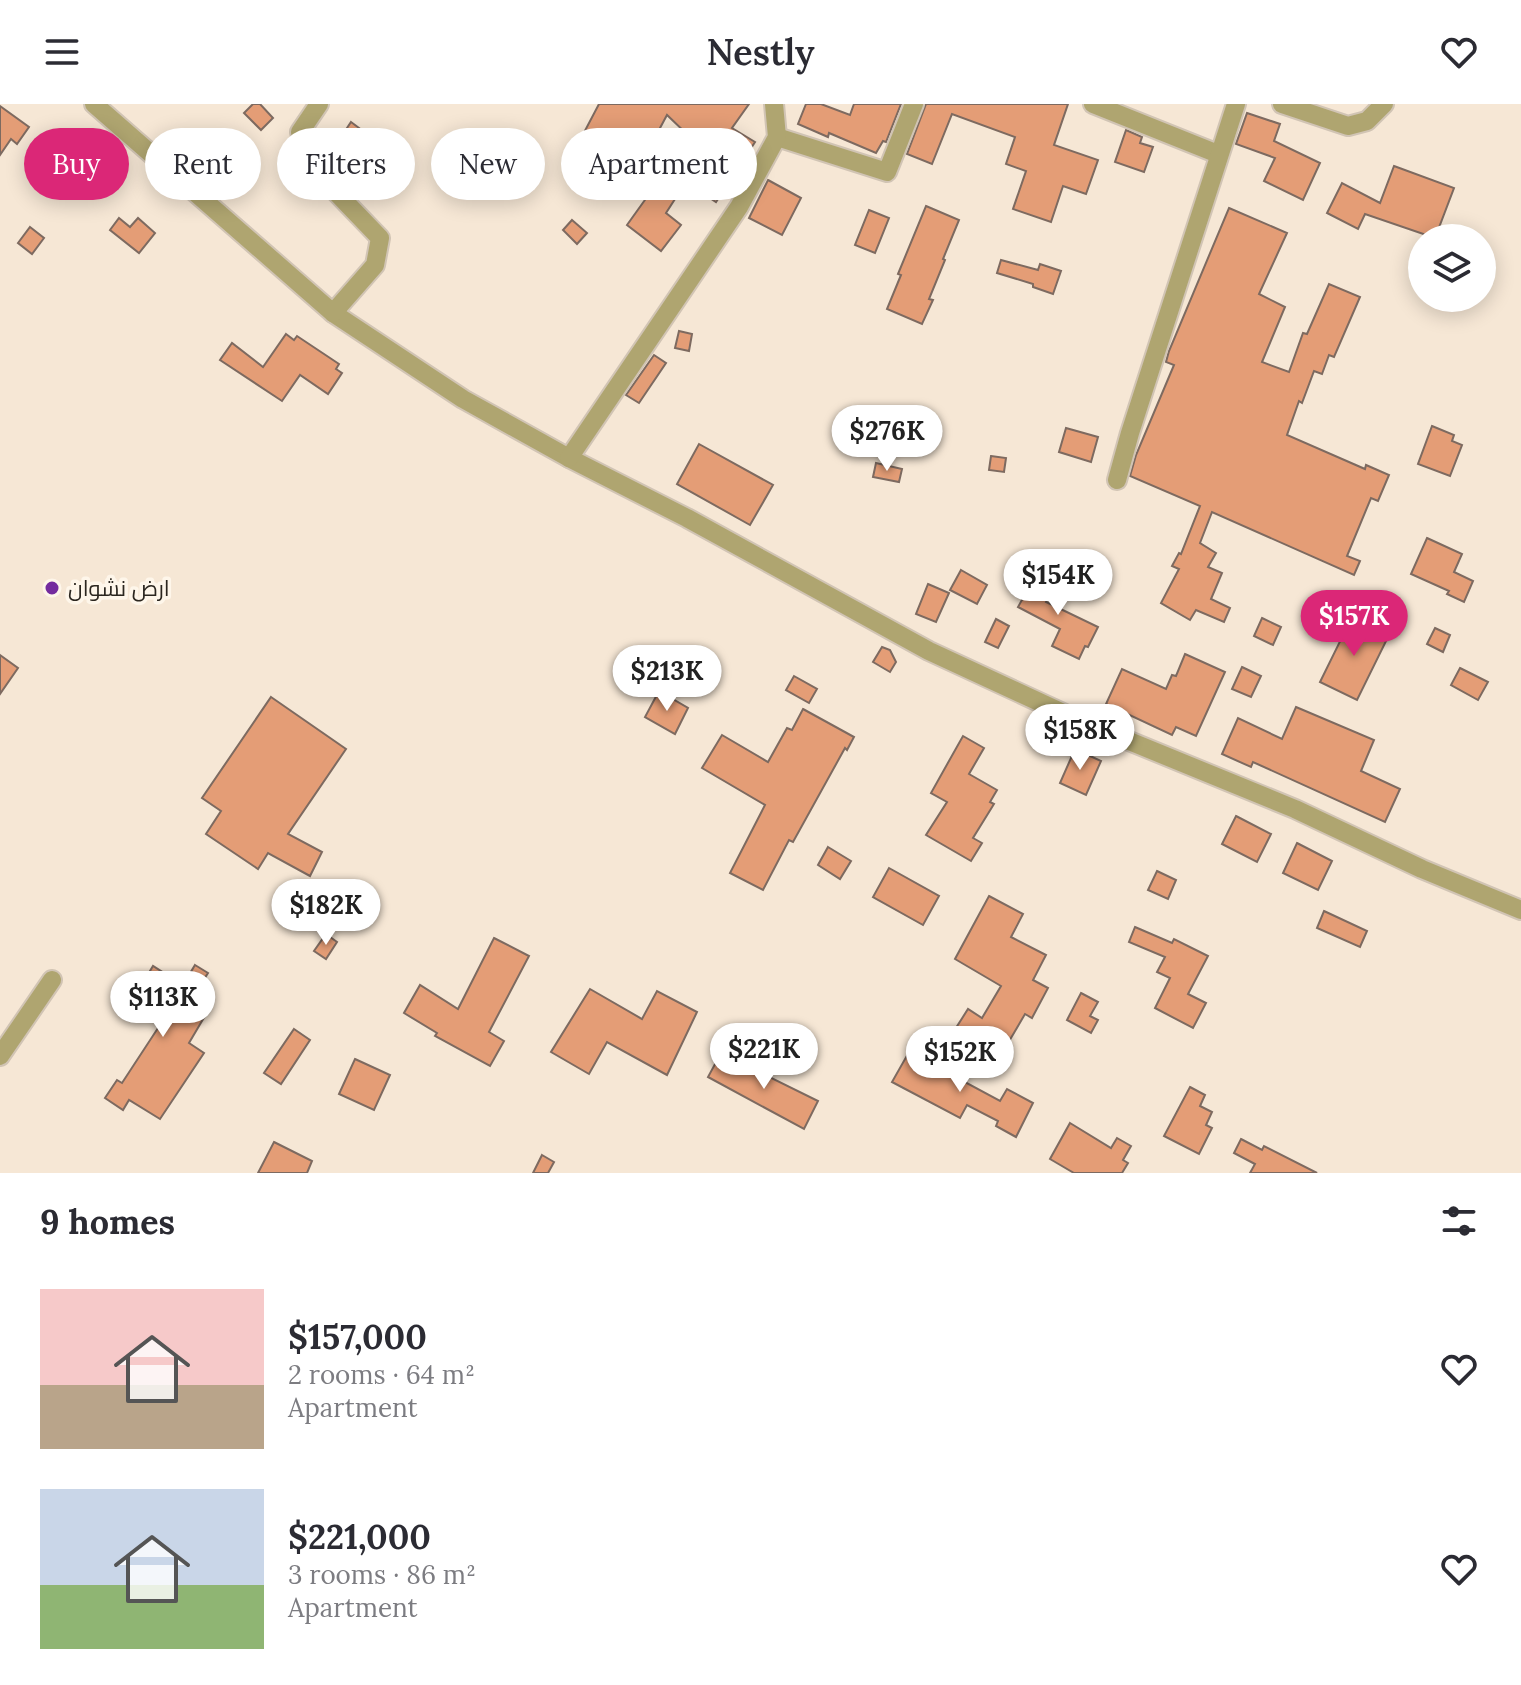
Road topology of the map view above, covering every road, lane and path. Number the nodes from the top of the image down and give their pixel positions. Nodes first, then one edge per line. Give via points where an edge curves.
1 (94, 104) edge
2 (319, 104) edge
3 (774, 104) edge
4 (914, 104) edge
5 (1093, 104) edge
6 (1236, 104) edge
7 (1282, 104) edge
8 (1384, 104) edge
9 (777, 137) junction
10 (1218, 154) junction
11 (333, 313) junction
12 (569, 458) junction
13 (1117, 480) dead end
14 (1521, 910) edge
15 (52, 980) dead end
16 (0, 1056) edge

1 - 11 street
2 - 11 street via 300,132 307,162 380,238 375,265
3 - 9 street
4 - 9 street via 887,172
5 - 10 street
6 - 10 street
7 - 8 street via 1348,126 1367,121
9 - 12 street via 739,207
10 - 13 street
11 - 12 street via 463,399
12 - 14 street via 929,651
15 - 16 street

